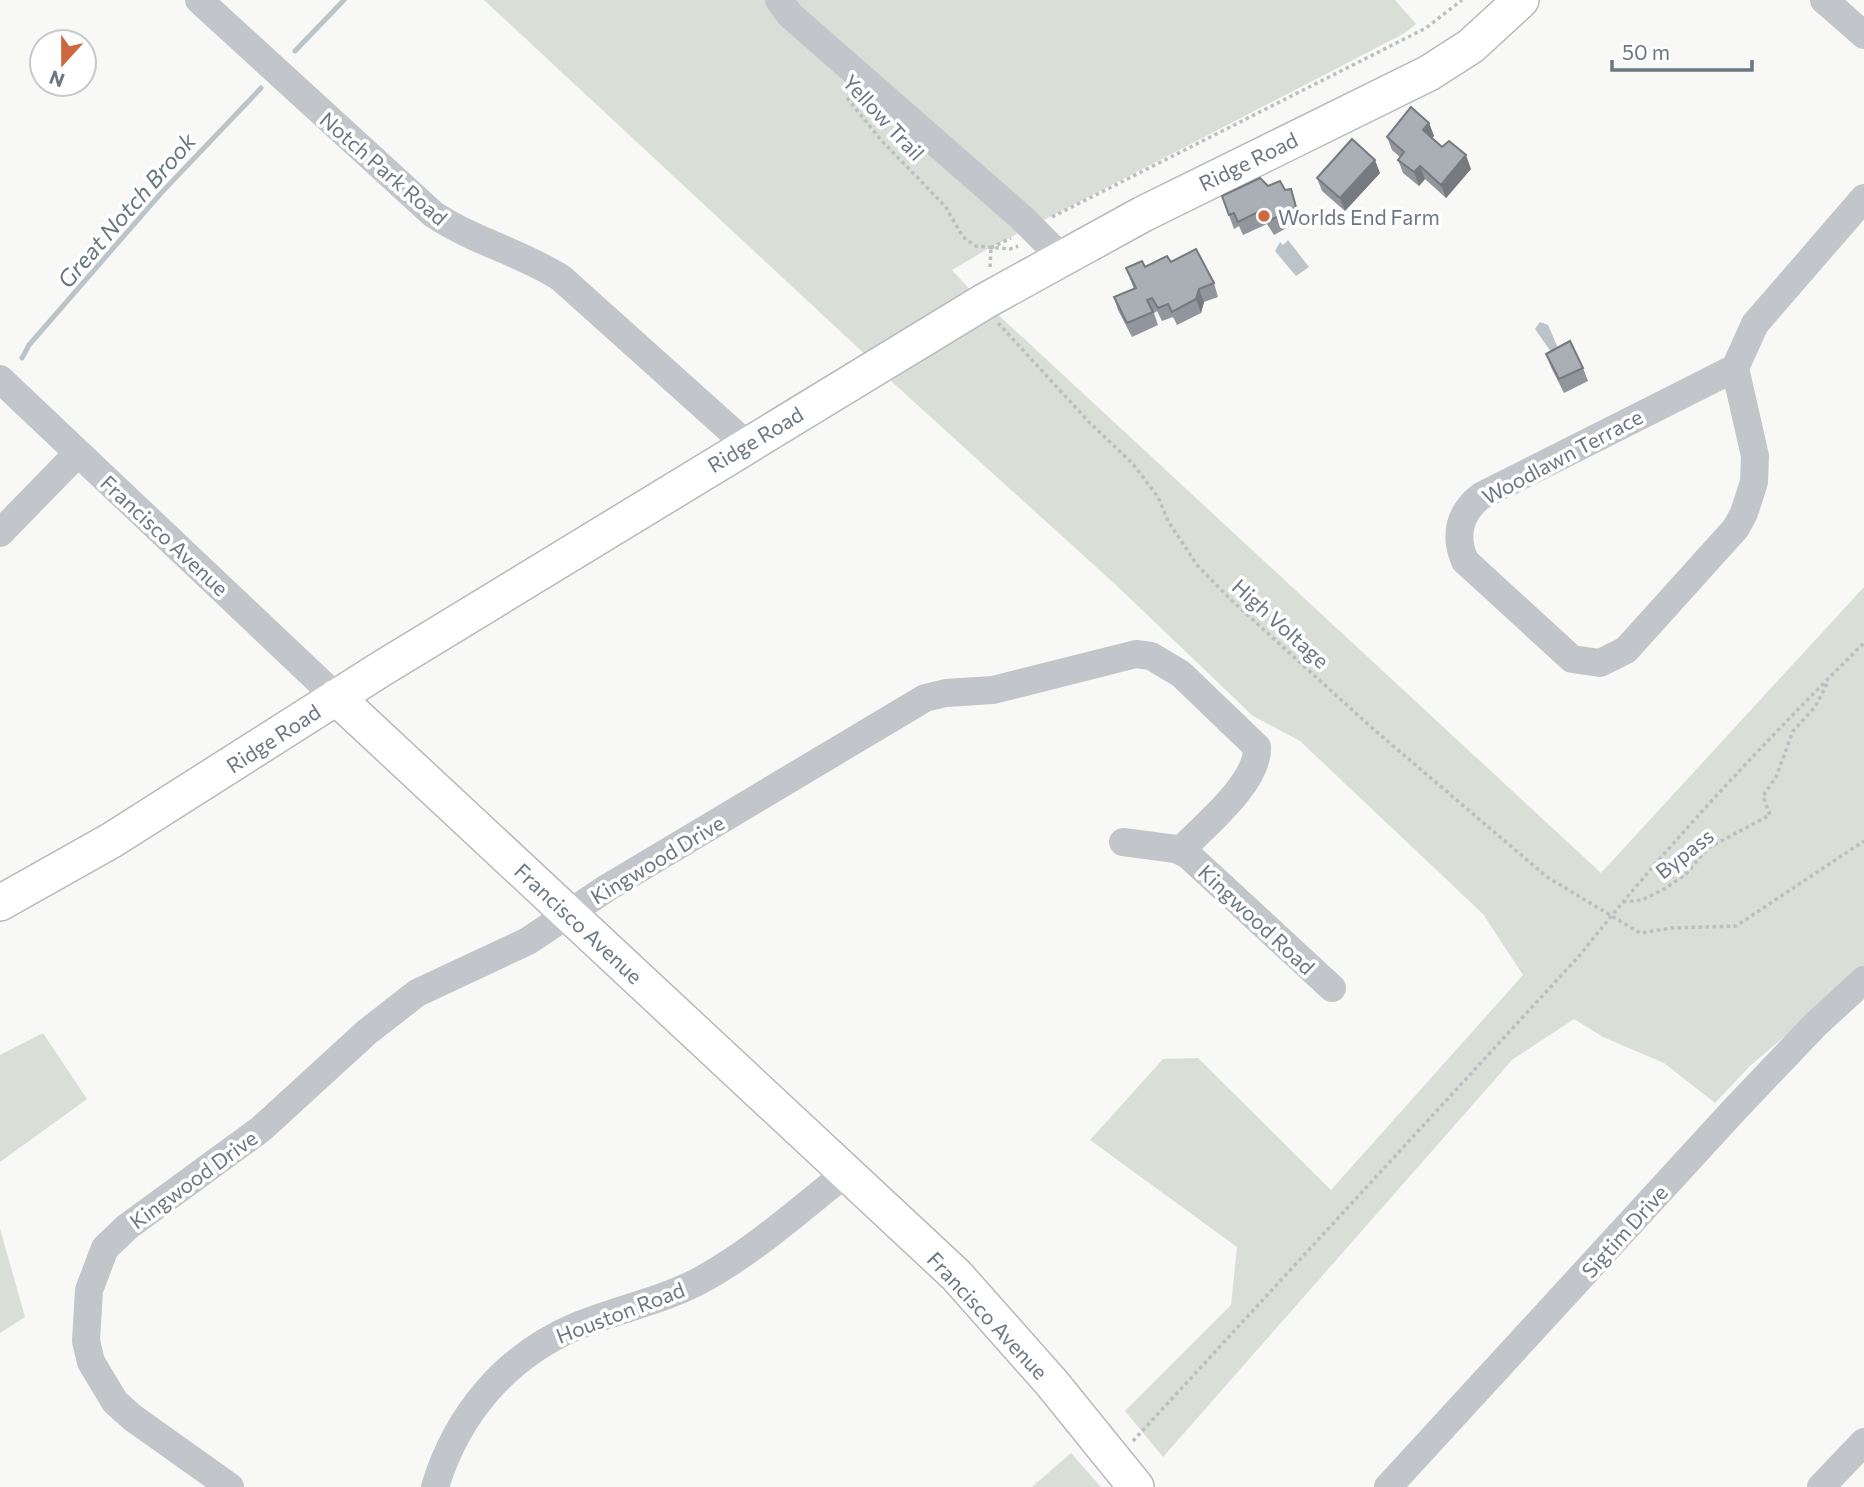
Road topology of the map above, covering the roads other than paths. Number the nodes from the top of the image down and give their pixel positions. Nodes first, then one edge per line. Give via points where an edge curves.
1 (199, 0) edge
2 (779, 0) edge
3 (1521, 0) edge
4 (1824, 0) edge
5 (1864, 35) edge
6 (1864, 198) edge
7 (1064, 260) junction
8 (1735, 368) junction
9 (0, 379) edge
10 (746, 444) junction
11 (78, 453) junction
12 (0, 533) edge
13 (336, 697) junction
14 (1124, 842) dead end
15 (1180, 851) junction
16 (0, 903) edge
17 (569, 914) junction
18 (1864, 980) edge
19 (1332, 988) dead end
20 (846, 1173) junction
21 (1864, 1442) edge
22 (1853, 1459) edge
23 (230, 1487) edge
24 (435, 1487) edge
25 (1136, 1487) edge
26 (1388, 1487) edge
27 (1821, 1487) edge

1 - 10 street, Notch Park Road via 433,214 461,233 561,278
2 - 7 street via 790,15
3 - 7 main road, Ridge Road via 1471,46 1429,73 1143,214
4 - 5 street
6 - 8 street via 1755,324
7 - 10 main road, Ridge Road via 985,301
8 - 8 street, Woodlawn Terrace via 1481,496 1466,510 1459,540 1465,561 1572,659 1600,663 1626,650 1736,528 1754,482 1755,456
9 - 11 street, Francisco Avenue
10 - 13 main road, Ridge Road
11 - 12 street
11 - 13 street, Francisco Avenue
13 - 16 main road, Ridge Road via 112,840
13 - 17 main road, Francisco Avenue
14 - 15 street
15 - 17 street, Kingwood Drive via 1244,784 1258,758 1257,747 1166,663 1136,654 993,691 925,698
15 - 19 street, Kingwood Road
17 - 20 main road, Francisco Avenue
17 - 23 street, Kingwood Drive via 528,941 416,993 358,1039 261,1129 104,1248 89,1290 86,1341 91,1362 115,1402
18 - 26 street, Sigtim Drive via 1736,1108
20 - 24 street, Houston Road via 753,1246 700,1280 577,1326 514,1361 472,1408 452,1441
20 - 25 main road, Francisco Avenue via 956,1275
21 - 22 street
22 - 27 street

